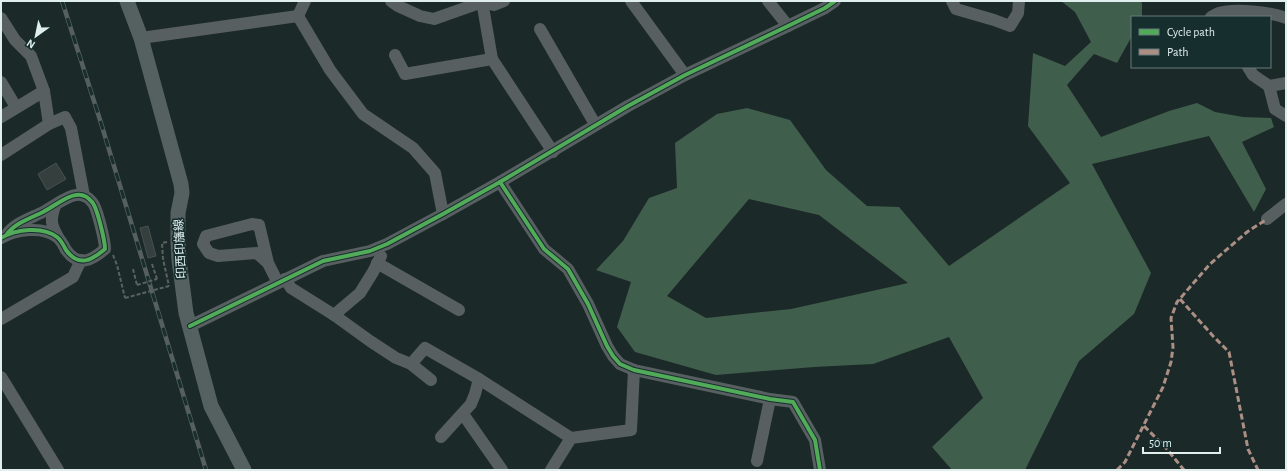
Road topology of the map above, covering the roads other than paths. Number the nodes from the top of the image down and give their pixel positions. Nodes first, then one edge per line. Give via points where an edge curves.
1 (127, 1) edge
2 (305, 1) edge
3 (391, 1) edge
4 (482, 1) edge
5 (504, 1) edge
6 (631, 1) edge
7 (768, 1) edge
8 (836, 1) edge
9 (952, 1) edge
10 (1019, 1) edge
11 (298, 16) junction
12 (1212, 16) edge
13 (1, 18) edge
14 (1286, 18) edge
15 (788, 26) junction
16 (540, 29) dead end
17 (141, 38) junction
18 (395, 55) dead end
19 (492, 59) junction
20 (1249, 68) edge
21 (685, 75) junction
22 (1, 82) edge
23 (1286, 83) edge
24 (1269, 86) junction
25 (44, 91) junction
26 (16, 107) junction
27 (1286, 116) edge
28 (1, 117) edge
29 (49, 124) junction
30 (595, 124) junction
31 (552, 152) junction
32 (1, 155) edge
33 (500, 182) junction
34 (84, 196) junction
35 (1286, 204) edge
36 (55, 206) junction
37 (443, 214) junction
38 (1267, 219) dead end
39 (4, 236) edge
40 (58, 237) junction
41 (387, 244) junction
42 (81, 260) junction
43 (268, 263) junction
44 (377, 263) junction
45 (282, 281) junction
46 (459, 310) dead end
47 (334, 315) junction
48 (1, 319) edge
49 (190, 326) junction
50 (411, 364) junction
51 (634, 370) junction
52 (1, 377) edge
53 (479, 379) junction
54 (432, 380) dead end
55 (770, 398) junction
56 (463, 414) junction
57 (441, 438) dead end
58 (571, 438) junction
59 (757, 461) dead end
60 (58, 470) edge
61 (244, 470) edge
62 (502, 470) edge
63 (551, 470) edge
64 (820, 470) edge

1 - 17 main road, 印西印旛線
2 - 11 street
3 - 4 street via 420,16 434,19
4 - 5 street via 494,5
4 - 19 street
6 - 21 street
7 - 15 street
8 - 15 street
9 - 10 street via 956,9 1010,26 1018,13
11 - 17 street
11 - 37 street via 330,70 363,114 413,148 435,173
12 - 14 street via 1220,12 1241,10
13 - 25 street via 15,40 31,56
15 - 21 street
16 - 30 street
17 - 49 main road, 印西印旛線 via 181,184 178,241 183,292
18 - 19 street via 405,74
19 - 31 street
20 - 24 street via 1253,75
21 - 30 street
22 - 26 street
23 - 24 street
24 - 27 street via 1275,109
25 - 26 street
25 - 29 street
26 - 28 street
29 - 32 street
29 - 34 street via 66,117 71,128
30 - 31 street
31 - 33 street
33 - 37 street
33 - 51 street via 544,249 568,269 613,356 620,364
34 - 36 street via 66,198
34 - 42 street via 93,202 105,249 86,262
35 - 38 street
36 - 39 street via 12,227
36 - 40 street via 51,216
37 - 41 street
39 - 40 street via 32,230
40 - 42 street via 68,252
41 - 44 street
41 - 45 street via 370,251 323,261
42 - 48 street via 73,277
43 - 43 street via 257,253 218,256 209,253 203,244 206,236 252,224 259,225
43 - 45 street
44 - 46 street
44 - 47 street via 360,293
45 - 47 street
45 - 49 street
47 - 50 street via 370,342
49 - 61 main road, 印西印旛線 via 212,406
50 - 53 street via 424,348
50 - 54 street
51 - 55 street
51 - 58 street via 631,430
52 - 60 street
53 - 56 street via 471,404
53 - 58 street
55 - 59 street
55 - 64 street via 793,402 815,440
56 - 57 street
56 - 62 street
58 - 63 street

